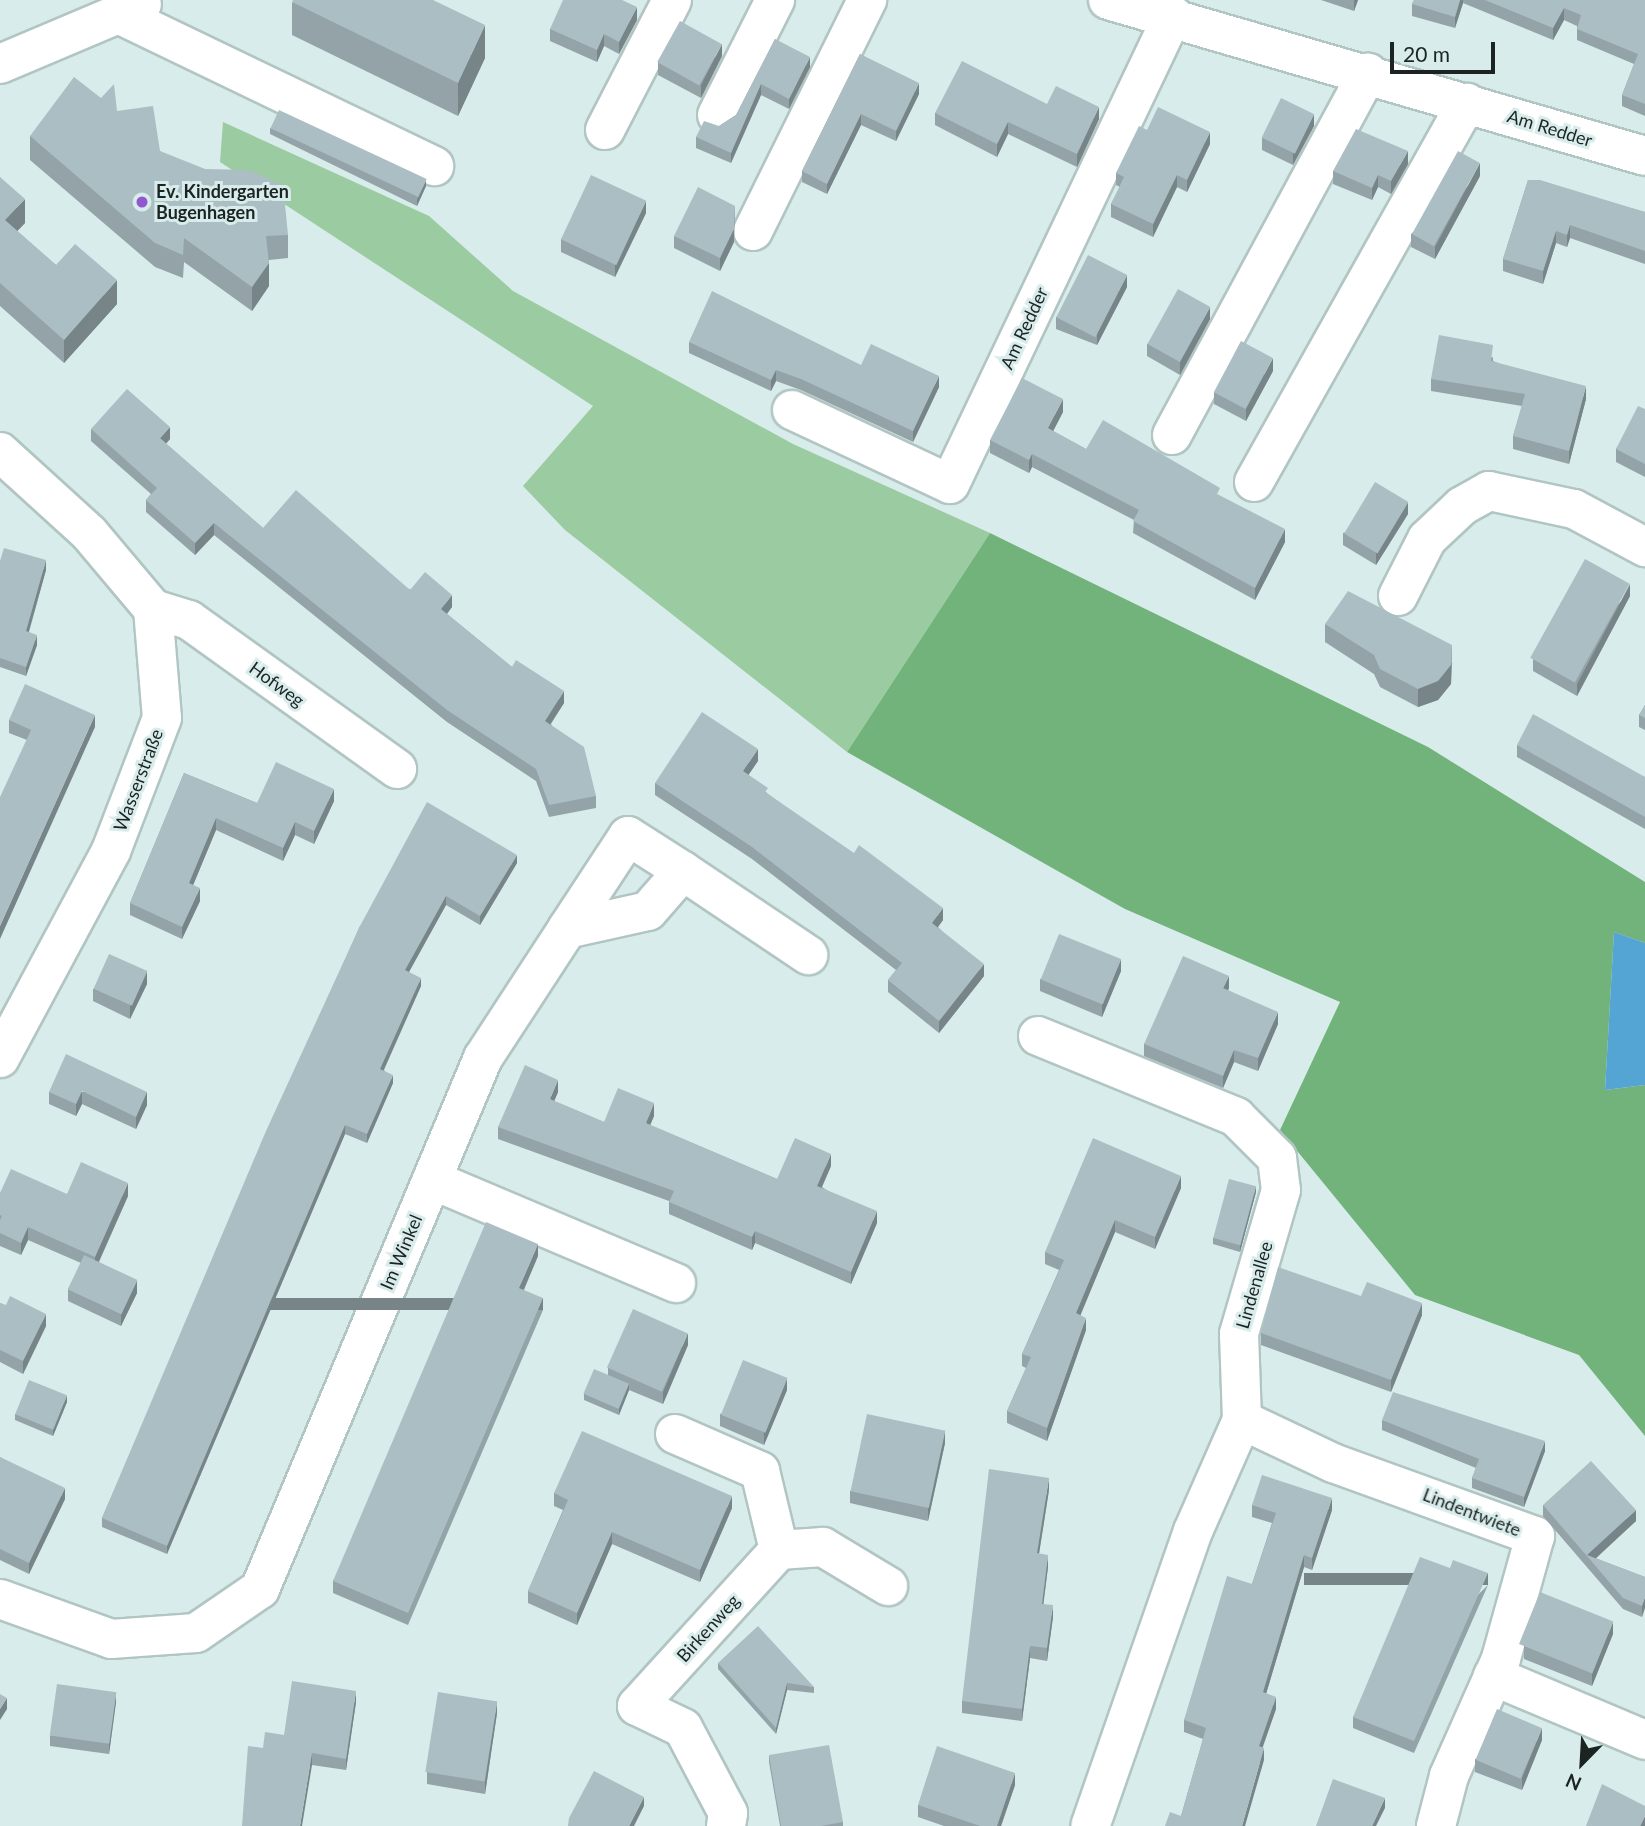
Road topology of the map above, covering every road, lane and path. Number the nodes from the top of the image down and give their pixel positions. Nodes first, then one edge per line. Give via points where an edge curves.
1 (672, 0) edge
2 (775, 0) edge
3 (867, 0) edge
4 (1108, 0) edge
5 (134, 7) edge
6 (1173, 15) junction
7 (0, 64) edge
8 (1368, 73) junction
9 (1467, 103) junction
10 (717, 116) dead end
11 (605, 130) dead end
12 (1645, 156) edge
13 (435, 166) dead end
14 (753, 231) dead end
15 (792, 410) dead end
16 (1172, 435) dead end
17 (0, 452) edge
18 (1254, 482) dead end
19 (1645, 547) edge
20 (1398, 596) dead end
21 (153, 609) junction
22 (397, 769) dead end
23 (683, 871) junction
24 (567, 929) junction
25 (808, 955) dead end
26 (1038, 1036) dead end
27 (0, 1058) edge
28 (432, 1180) junction
29 (676, 1283) dead end
30 (1242, 1420) junction
31 (676, 1434) dead end
32 (779, 1550) junction
33 (888, 1586) dead end
34 (0, 1599) edge
35 (1493, 1676) junction
36 (1645, 1740) edge
37 (726, 1826) edge
38 (1090, 1826) edge
39 (1436, 1826) edge

1 - 11 street
2 - 10 street
3 - 14 street
4 - 6 street, Am Redder
5 - 7 street
5 - 13 street
6 - 8 street, Am Redder
6 - 15 street, Am Redder via 950,484
8 - 9 street, Am Redder
8 - 16 street
9 - 12 street, Am Redder
9 - 18 street
17 - 21 street via 89,533
19 - 20 street via 1574,509 1489,491 1462,506 1427,539
21 - 22 street, Hofweg via 189,620
21 - 27 street, Wasserstraße via 162,718 111,852
23 - 24 street via 648,911
23 - 24 street, Im Winkel via 628,836
23 - 25 street
24 - 28 street, Im Winkel via 483,1058
26 - 30 street, Lindenallee via 1236,1117 1277,1158 1281,1190 1239,1334
28 - 29 street
28 - 34 street, Im Winkel via 260,1589 197,1633 111,1639
30 - 35 street, Lindentwiete via 1333,1462 1535,1536
30 - 38 street, Lindenallee via 1193,1531
31 - 32 street via 760,1471
32 - 33 street via 823,1548
32 - 37 street, Birkenweg via 637,1706 683,1728 728,1813
35 - 36 street
35 - 39 street, Lindentwiete via 1449,1776

